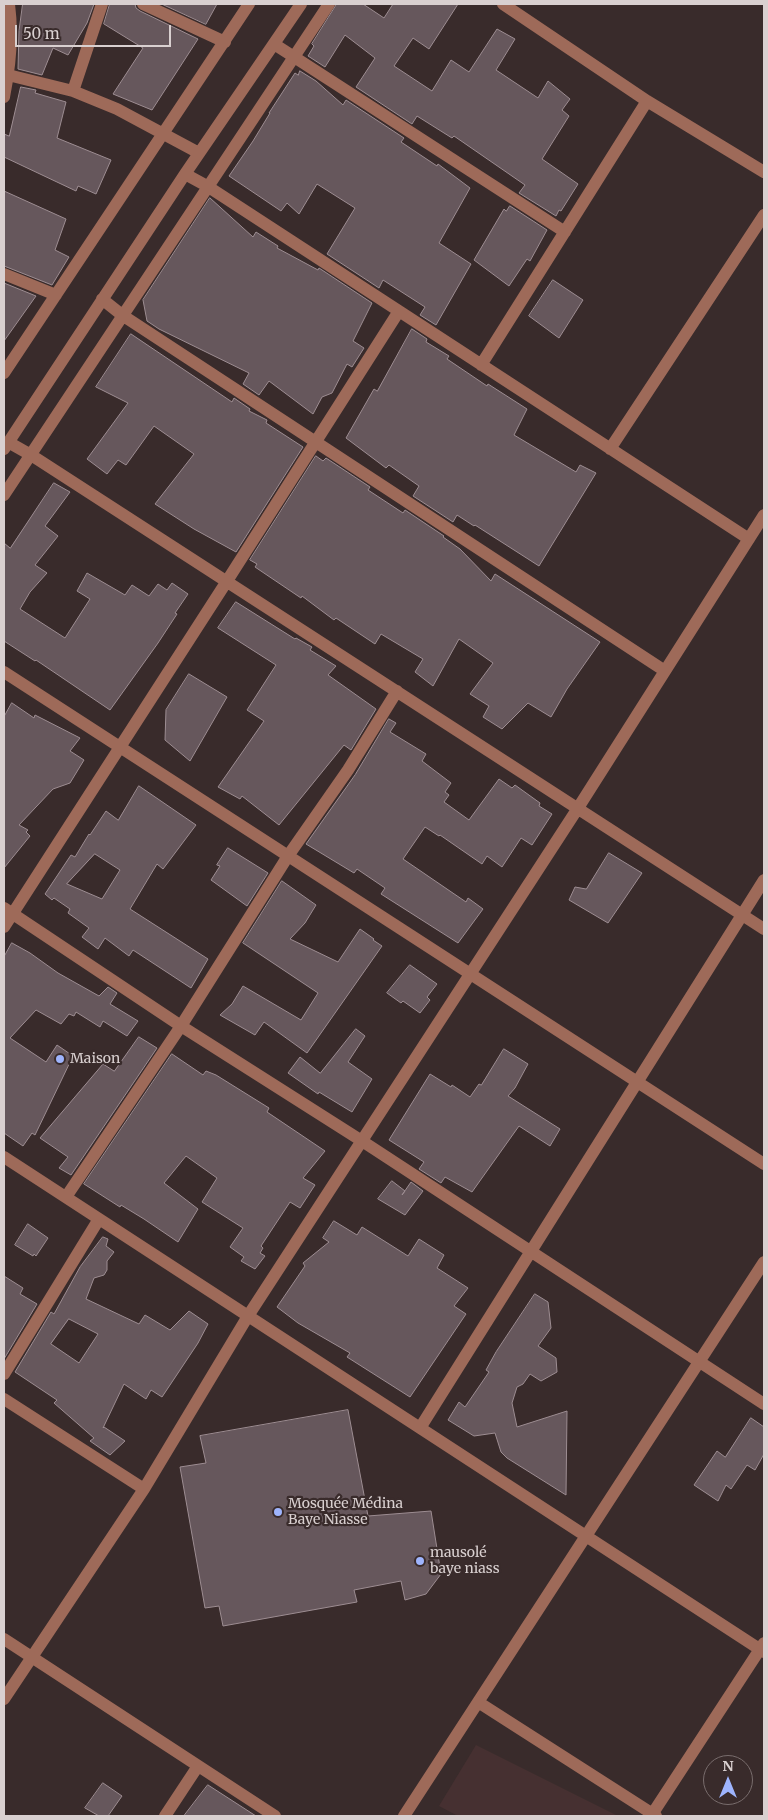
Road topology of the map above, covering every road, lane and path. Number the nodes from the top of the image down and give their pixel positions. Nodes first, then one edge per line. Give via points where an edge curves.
1 (9, 4) edge
2 (102, 4) edge
3 (143, 4) edge
4 (249, 4) edge
5 (301, 4) edge
6 (329, 4) edge
7 (503, 4) edge
8 (225, 42) junction
9 (274, 44) junction
10 (293, 56) junction
11 (6, 74) edge
12 (73, 92) junction
13 (4, 97) edge
14 (647, 101) junction
15 (164, 133) junction
16 (199, 153) junction
17 (764, 172) edge
18 (185, 174) junction
19 (207, 186) junction
20 (764, 215) edge
21 (564, 232) junction
22 (4, 274) edge
23 (56, 295) junction
24 (102, 299) junction
25 (399, 311) junction
26 (122, 315) junction
27 (481, 365) junction
28 (4, 373) edge
29 (316, 442) junction
30 (6, 445) edge
31 (610, 449) junction
32 (30, 455) junction
33 (4, 495) edge
34 (764, 514) edge
35 (749, 539) junction
36 (227, 582) junction
37 (665, 671) junction
38 (4, 672) edge
39 (397, 691) junction
40 (120, 747) junction
41 (578, 808) junction
42 (288, 856) junction
43 (764, 880) edge
44 (8, 911) edge
45 (742, 915) junction
46 (4, 927) edge
47 (764, 929) edge
48 (470, 974) junction
49 (181, 1026) junction
50 (637, 1082) junction
51 (362, 1142) junction
52 (4, 1157) edge
53 (764, 1164) edge
54 (66, 1197) junction
55 (99, 1219) junction
56 (530, 1252) junction
57 (764, 1262) edge
58 (248, 1316) junction
59 (700, 1362) junction
60 (4, 1374) edge
61 (4, 1399) edge
62 (764, 1404) edge
63 (420, 1428) junction
64 (144, 1489) junction
65 (586, 1536) junction
66 (4, 1639) edge
67 (763, 1648) edge
68 (32, 1657) junction
69 (4, 1699) edge
70 (478, 1702) junction
71 (198, 1766) junction
72 (653, 1815) edge
73 (165, 1816) edge
74 (275, 1816) edge
75 (404, 1816) edge

1 - 11 street via 10,40
2 - 12 street
3 - 8 street
4 - 8 street
5 - 9 street
6 - 10 street
7 - 14 street
8 - 15 street
9 - 10 street
9 - 16 street
10 - 19 street
10 - 21 street
11 - 12 street
11 - 13 street
12 - 15 street via 117,109
14 - 17 street
14 - 21 street
15 - 16 street
15 - 23 street
16 - 18 street
18 - 19 street
18 - 24 street
19 - 25 street
19 - 26 street
20 - 31 street
21 - 27 street
22 - 23 street
23 - 28 street
24 - 26 street
24 - 30 street
25 - 27 street
25 - 29 street
26 - 29 street
26 - 32 street
27 - 31 street
29 - 36 street
29 - 37 street
30 - 32 street
31 - 35 street
32 - 33 street
32 - 36 street
34 - 35 street
35 - 37 street
36 - 39 street
36 - 40 street
37 - 41 street
38 - 40 street
39 - 41 street
39 - 42 street via 348,770
40 - 42 street
40 - 44 street
41 - 45 street
41 - 48 street
42 - 48 street
42 - 49 street
43 - 45 street
44 - 46 street
44 - 49 street
45 - 47 street
45 - 50 street
48 - 50 street
48 - 51 street
49 - 51 street
49 - 54 street
50 - 53 street
50 - 56 street
51 - 56 street
51 - 58 street
52 - 54 street
54 - 55 street
55 - 58 street
55 - 60 street
56 - 59 street
56 - 63 street
57 - 59 street
58 - 63 street
58 - 64 street
59 - 62 street
59 - 65 street
61 - 64 street
63 - 65 street
64 - 68 street
65 - 67 street
65 - 70 street
66 - 68 street
67 - 72 street
68 - 69 street
68 - 71 street
70 - 72 street
70 - 75 street
71 - 73 street
71 - 74 street

